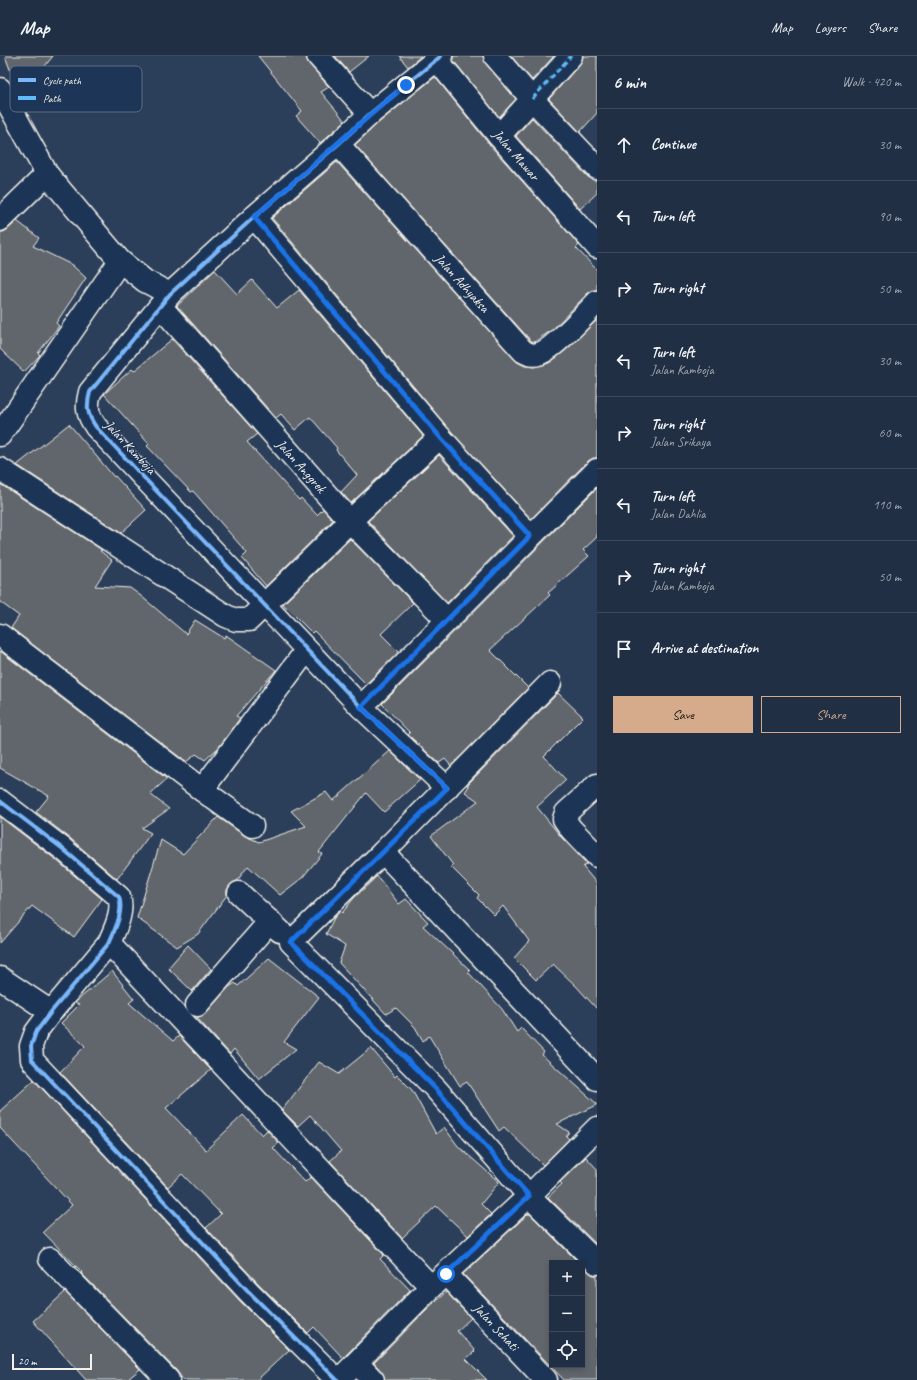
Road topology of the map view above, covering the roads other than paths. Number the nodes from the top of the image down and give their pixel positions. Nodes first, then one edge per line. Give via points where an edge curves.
1 (318, 56) edge
2 (495, 56) edge
3 (571, 56) edge
4 (439, 58) edge
5 (0, 89) edge
6 (532, 99) junction
7 (10, 107) edge
8 (13, 112) edge
9 (370, 114) junction
10 (499, 136) junction
11 (338, 144) junction
12 (597, 168) edge
13 (47, 174) junction
14 (254, 217) junction
15 (0, 220) edge
16 (597, 247) edge
17 (120, 261) junction
18 (165, 301) junction
19 (597, 302) edge
20 (0, 435) edge
21 (440, 437) junction
22 (0, 469) edge
23 (597, 470) edge
24 (350, 521) junction
25 (530, 536) junction
26 (263, 605) junction
27 (447, 620) junction
28 (0, 635) edge
29 (306, 651) junction
30 (550, 683) dead end
31 (361, 707) junction
32 (597, 785) edge
33 (447, 788) junction
34 (202, 790) junction
35 (0, 801) edge
36 (252, 826) dead end
37 (383, 852) junction
38 (597, 856) edge
39 (239, 893) dead end
40 (270, 921) junction
41 (291, 942) junction
42 (109, 943) junction
43 (0, 978) edge
44 (197, 1005) dead end
45 (51, 1012) junction
46 (597, 1079) edge
47 (597, 1128) edge
48 (529, 1196) junction
49 (50, 1259) dead end
50 (597, 1262) edge
51 (439, 1280) junction
52 (357, 1363) junction
53 (168, 1380) edge
54 (338, 1380) edge
55 (373, 1380) edge
56 (546, 1380) edge

1 - 9 street
2 - 6 street
3 - 6 street
4 - 9 street, Jalan Kamboja
4 - 10 street, Jalan Mawar
5 - 7 street
6 - 10 street
6 - 12 street
8 - 13 street
9 - 11 street, Jalan Kamboja
10 - 16 street, Jalan Mawar
11 - 14 street, Jalan Kamboja
11 - 19 street, Jalan Adhyaksa via 527,354 544,352
13 - 15 street
13 - 17 street
14 - 18 street, Jalan Kamboja
14 - 21 street
17 - 18 street via 146,281
17 - 20 street
18 - 24 street, Jalan Anggrek
18 - 26 street, Jalan Kamboja via 90,392 87,404 90,419
21 - 24 street
21 - 25 street
22 - 26 street via 226,616 236,620 249,620
23 - 25 street
24 - 26 street
24 - 27 street, Jalan Anggrek
25 - 27 street
26 - 29 street, Jalan Kamboja
27 - 31 street
28 - 34 street
29 - 31 street, Jalan Kamboja
29 - 34 street
30 - 33 street
31 - 33 street, Jalan Kamboja
32 - 38 street via 566,813 564,819
33 - 37 street
34 - 36 street
35 - 42 street via 63,849 119,897 122,904
37 - 41 street
37 - 46 street
39 - 40 street
40 - 41 street
40 - 44 street
41 - 48 street via 436,1089
42 - 45 street
42 - 51 street, Jalan Sehati
43 - 45 street
45 - 54 street via 36,1032 31,1046 32,1060 249,1292
47 - 48 street
48 - 50 street
48 - 51 street
49 - 53 street
51 - 52 street
51 - 56 street, Jalan Sehati
52 - 54 street
52 - 55 street

